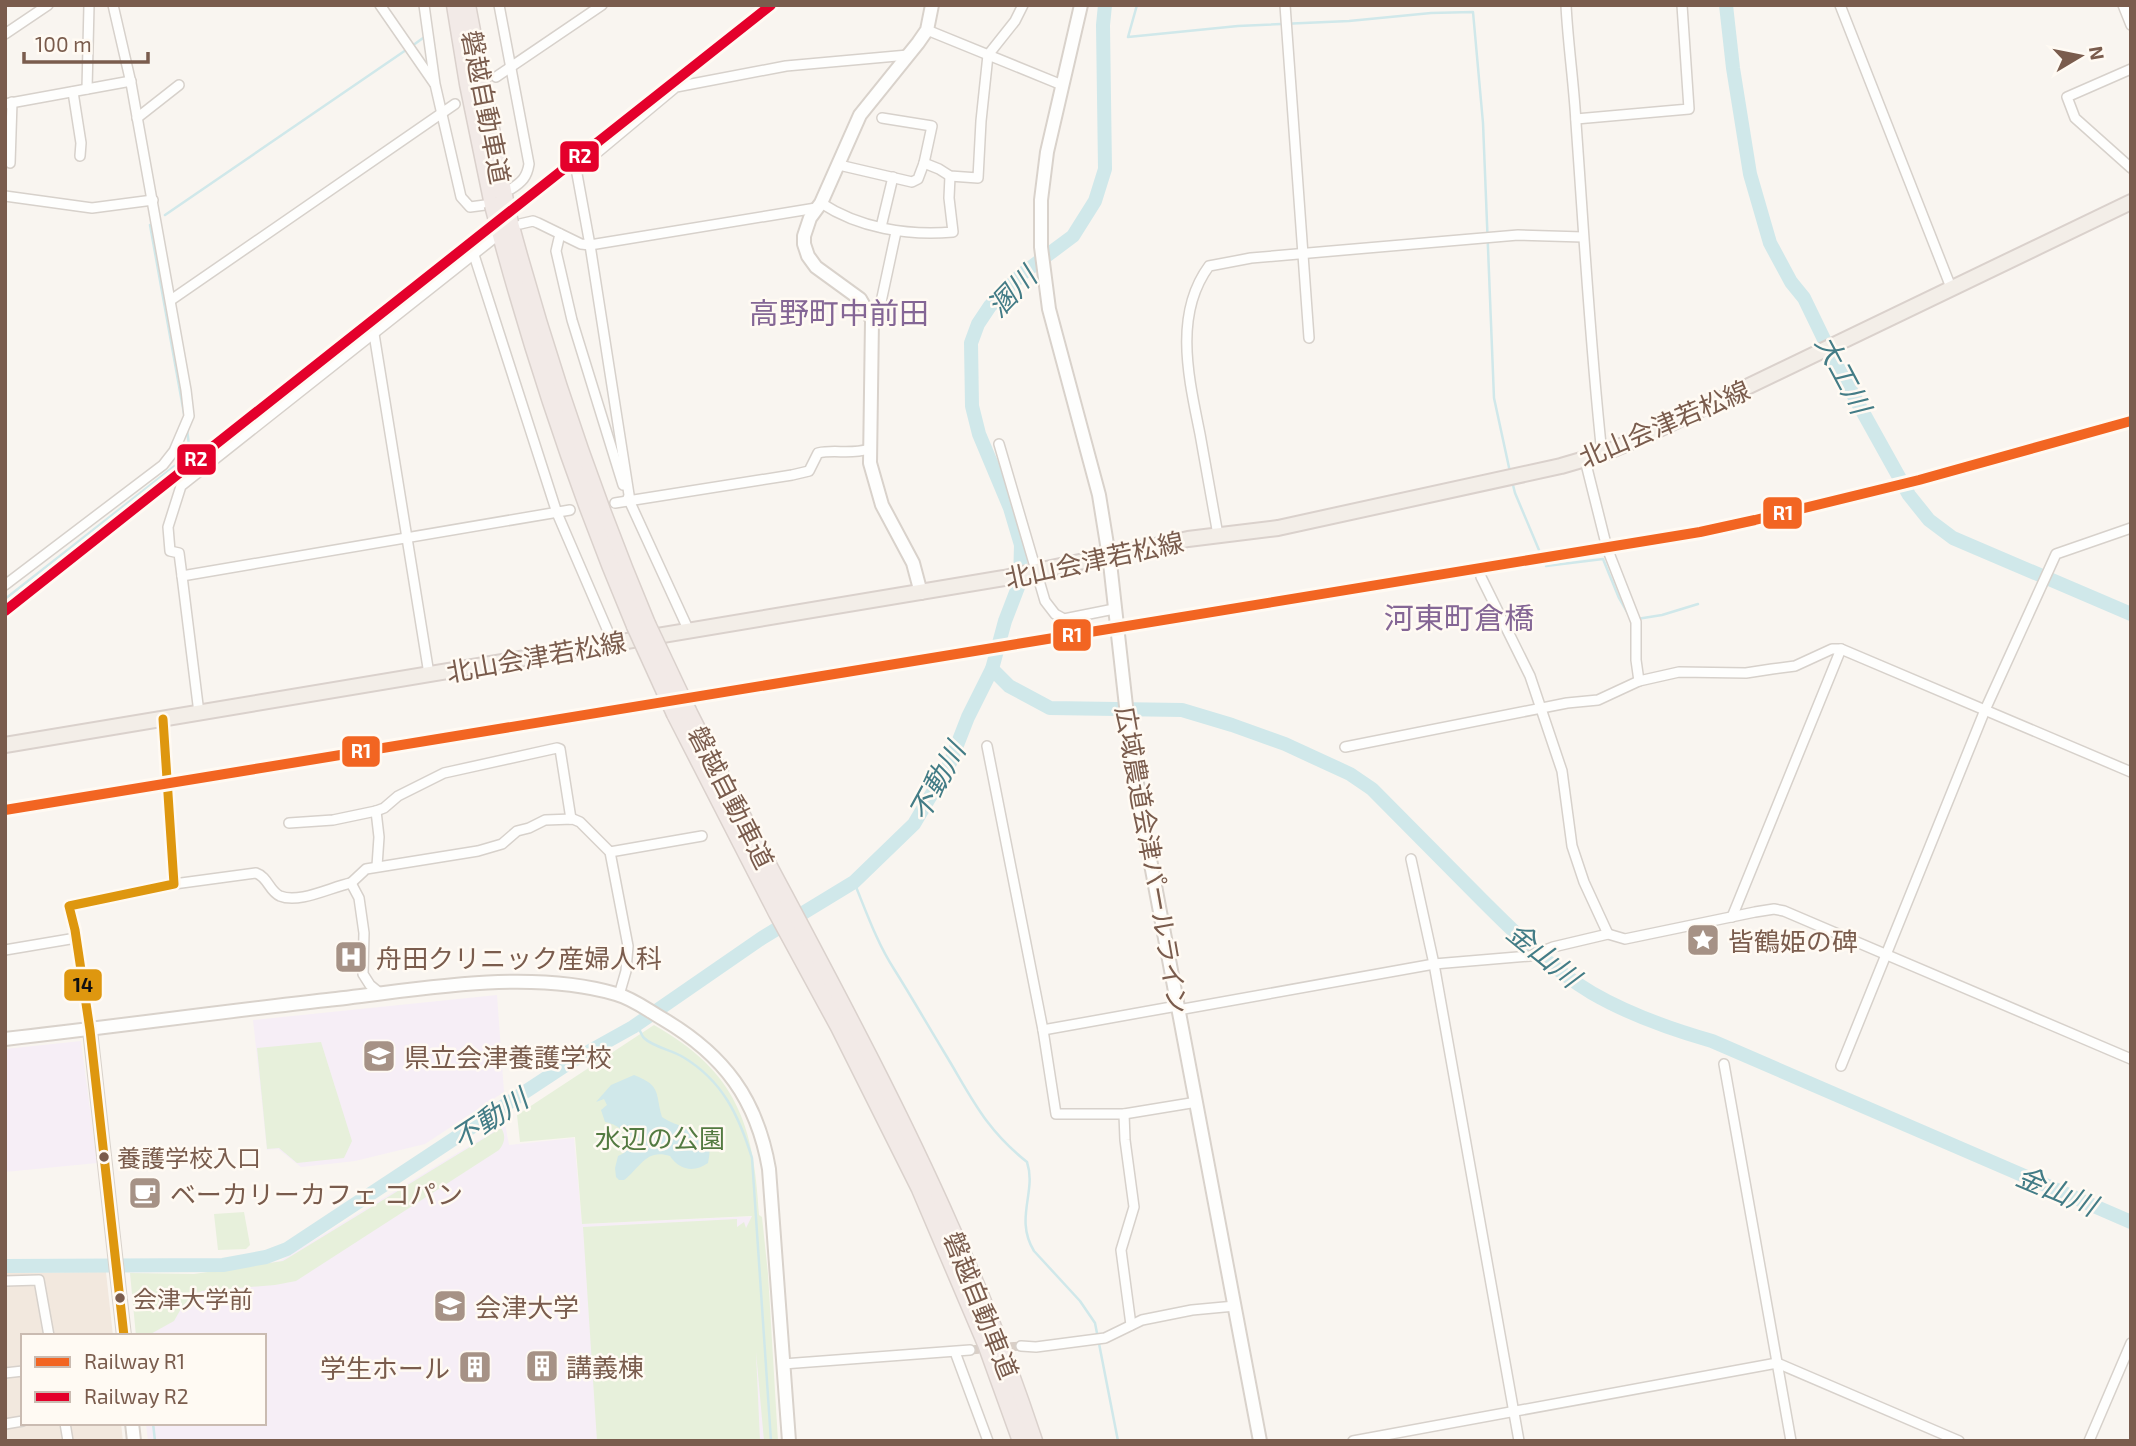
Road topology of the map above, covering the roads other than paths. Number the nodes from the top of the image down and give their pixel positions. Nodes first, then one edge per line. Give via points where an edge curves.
1 (48, 5) edge
2 (89, 5) edge
3 (113, 5) edge
4 (380, 5) edge
5 (424, 5) edge
6 (455, 5) edge
7 (467, 5) edge
8 (499, 5) edge
9 (602, 5) edge
10 (932, 5) edge
11 (1023, 5) edge
12 (1081, 5) edge
13 (1285, 5) edge
14 (1566, 5) edge
15 (1682, 5) edge
16 (1840, 5) edge
17 (2123, 5) edge
18 (2131, 25) edge
19 (927, 30) junction
20 (5, 34) edge
21 (908, 55) junction
22 (988, 55) junction
23 (510, 68) junction
24 (2131, 69) edge
25 (496, 76) dead end
26 (131, 81) junction
27 (435, 84) junction
28 (179, 85) dead end
29 (1062, 85) junction
30 (87, 89) junction
31 (73, 92) junction
32 (9, 103) edge
33 (454, 104) dead end
34 (442, 113) junction
35 (137, 118) junction
36 (882, 118) dead end
37 (1576, 119) junction
38 (80, 156) dead end
39 (10, 163) dead end
40 (924, 163) junction
41 (839, 165) junction
42 (2131, 169) edge
43 (950, 176) junction
44 (893, 177) junction
45 (5, 196) edge
46 (498, 199) junction
47 (153, 200) junction
48 (2131, 202) edge
49 (818, 205) junction
50 (881, 227) junction
51 (505, 229) junction
52 (896, 232) junction
53 (560, 234) junction
54 (1583, 237) junction
55 (590, 245) junction
56 (474, 255) junction
57 (1303, 256) junction
58 (1952, 290) junction
59 (171, 300) junction
60 (872, 320) junction
61 (374, 334) junction
62 (1309, 338) dead end
63 (999, 444) dead end
64 (869, 449) junction
65 (1602, 454) junction
66 (1585, 460) junction
67 (630, 501) junction
68 (615, 503) dead end
69 (570, 510) dead end
70 (557, 513) junction
71 (2131, 528) edge
72 (1218, 536) junction
73 (407, 538) junction
74 (1109, 555) junction
75 (1033, 573) junction
76 (182, 576) junction
77 (1481, 577) dead end
78 (5, 585) edge
79 (921, 593) junction
80 (1114, 609) junction
81 (689, 631) junction
82 (613, 643) junction
83 (1841, 649) junction
84 (429, 674) junction
85 (1639, 681) junction
86 (1540, 709) junction
87 (1985, 710) junction
88 (200, 713) junction
89 (163, 719) junction
90 (5, 745) edge
91 (987, 746) dead end
92 (1345, 747) dead end
93 (2131, 772) edge
94 (376, 811) junction
95 (570, 818) junction
96 (289, 822) dead end
97 (702, 836) dead end
98 (610, 852) junction
99 (1411, 859) dead end
100 (377, 866) junction
101 (351, 883) junction
102 (174, 884) junction
103 (1732, 917) junction
104 (796, 934) junction
105 (1608, 934) junction
106 (76, 938) junction
107 (5, 950) edge
108 (1885, 953) junction
109 (1434, 964) junction
110 (381, 994) junction
111 (619, 995) junction
112 (1177, 1008) junction
113 (90, 1030) junction
114 (1042, 1030) junction
115 (5, 1040) edge
116 (2131, 1059) edge
117 (1724, 1064) dead end
118 (1841, 1066) dead end
119 (1197, 1102) junction
120 (1124, 1114) junction
121 (5, 1281) edge
122 (1235, 1306) junction
123 (1130, 1325) junction
124 (49, 1334) edge
125 (124, 1334) edge
126 (2131, 1343) edge
127 (1021, 1346) tunnel mouth
128 (970, 1350) tunnel mouth
129 (955, 1352) junction
130 (1777, 1363) junction
131 (783, 1364) junction
132 (1514, 1411) junction
133 (789, 1441) edge
134 (988, 1441) edge
135 (1021, 1441) edge
136 (1034, 1441) edge
137 (1260, 1441) edge
138 (1353, 1441) edge
139 (1519, 1441) edge
140 (1791, 1441) edge
141 (1959, 1441) edge
142 (2089, 1441) edge

1 - 20 street
2 - 30 street
3 - 26 street
4 - 27 street
5 - 27 street
6 - 46 highway, 磐越自動車道 via 470,96
7 - 46 highway, 磐越自動車道
8 - 23 street
9 - 23 street
10 - 19 street
11 - 22 street
12 - 29 street
13 - 57 street
14 - 37 street
15 - 37 street via 1689,109
16 - 58 street
17 - 18 street
19 - 21 street
19 - 22 street
21 - 41 street via 860,115
21 - 55 street via 786,66 676,87 580,167 577,174
22 - 29 street
22 - 43 street via 978,178
23 - 25 street
23 - 46 street via 529,164 523,181
24 - 42 street via 2067,97 2074,118
26 - 30 street
26 - 35 street
27 - 34 street
28 - 35 street
29 - 74 street, 広域農道会津パールライン via 1040,224 1044,280 1099,495
30 - 31 street
31 - 32 street
31 - 38 street
32 - 39 street
33 - 34 street
34 - 46 street via 461,197 470,207
34 - 59 street
35 - 47 street
36 - 40 street via 932,126
37 - 54 street
40 - 43 street
40 - 44 street via 918,179
41 - 44 street
41 - 49 street
43 - 52 street via 953,232
44 - 50 street
45 - 47 street via 92,208
46 - 51 highway, 磐越自動車道, bridge
47 - 59 street
48 - 58 main road, 北山会津若松線
49 - 50 street
49 - 55 street
49 - 60 street via 804,236 808,256 860,299
50 - 52 street
51 - 53 street via 533,221
51 - 56 street
51 - 104 highway, 磐越自動車道, bridge via 641,625
52 - 60 street
53 - 55 street
53 - 67 street via 556,251 572,320
54 - 57 street via 1518,235
54 - 65 street
55 - 67 street
56 - 61 street
56 - 70 street
57 - 62 street
57 - 72 street via 1251,258 1209,266 1197,287 1187,326 1187,366
58 - 65 main road, 北山会津若松線
59 - 78 street via 189,416 181,436 163,465
60 - 64 street
61 - 73 street
61 - 76 street via 181,486 168,538 170,551 179,553
63 - 75 street
64 - 67 street via 818,453 809,471 792,475
64 - 79 street via 882,505 913,563
65 - 66 main road, 北山会津若松線
66 - 72 main road, 北山会津若松線 via 1278,528
66 - 85 street via 1607,548 1634,618
67 - 68 street
67 - 81 street
69 - 70 street
70 - 73 street
70 - 82 street
71 - 87 street via 2056,554
72 - 74 main road, 北山会津若松線
73 - 76 street
73 - 84 street
74 - 75 main road, 北山会津若松線
74 - 80 street, 広域農道会津パールライン
75 - 79 main road, 北山会津若松線
75 - 80 street via 1045,601 1064,619
76 - 88 street
77 - 86 street via 1530,676
79 - 81 main road, 北山会津若松線
80 - 112 street, 広域農道会津パールライン via 1128,724
81 - 82 main road, 北山会津若松線
82 - 84 main road, 北山会津若松線
83 - 85 street via 1795,666 1746,673 1679,672
83 - 87 street
83 - 103 street
84 - 88 main road, 北山会津若松線
85 - 86 street via 1598,699
86 - 92 street
86 - 105 street via 1562,771 1572,846
87 - 93 street
87 - 108 street
88 - 89 main road, 北山会津若松線
89 - 90 main road, 北山会津若松線
89 - 102 street
91 - 114 street
94 - 95 street via 444,773 557,748
94 - 96 street via 333,820
94 - 100 street
95 - 98 street
95 - 100 street via 545,820 517,831 502,844 478,851
97 - 98 street
98 - 111 street via 628,946
99 - 109 street
100 - 101 street via 366,869
101 - 102 street via 282,897 256,873
101 - 110 street via 359,898 364,933 363,974
102 - 106 street via 69,906
103 - 105 street via 1625,939
103 - 108 street via 1784,911
104 - 135 highway, 磐越自動車道 via 920,1189 986,1344
104 - 136 highway, 磐越自動車道 via 899,1118 951,1227
105 - 109 street via 1530,956
106 - 107 street
106 - 113 street
108 - 116 street
108 - 118 street
109 - 112 street
109 - 132 street
110 - 111 street via 527,981
110 - 113 street
111 - 131 street via 642,1004 693,1038 748,1100 769,1169
112 - 114 street
112 - 119 street, 広域農道会津パールライン
113 - 115 street
113 - 125 street
114 - 120 street via 1056,1114
117 - 130 street
119 - 120 street
119 - 122 street, 広域農道会津パールライン
120 - 123 street via 1134,1207 1121,1250
121 - 124 street via 39,1280
122 - 123 street via 1192,1310
122 - 137 street, 広域農道会津パールライン
123 - 127 street via 1105,1338
126 - 142 street
128 - 129 street
129 - 131 street
129 - 134 street
130 - 132 street
130 - 140 street
130 - 141 street
131 - 133 street
132 - 138 street
132 - 139 street

